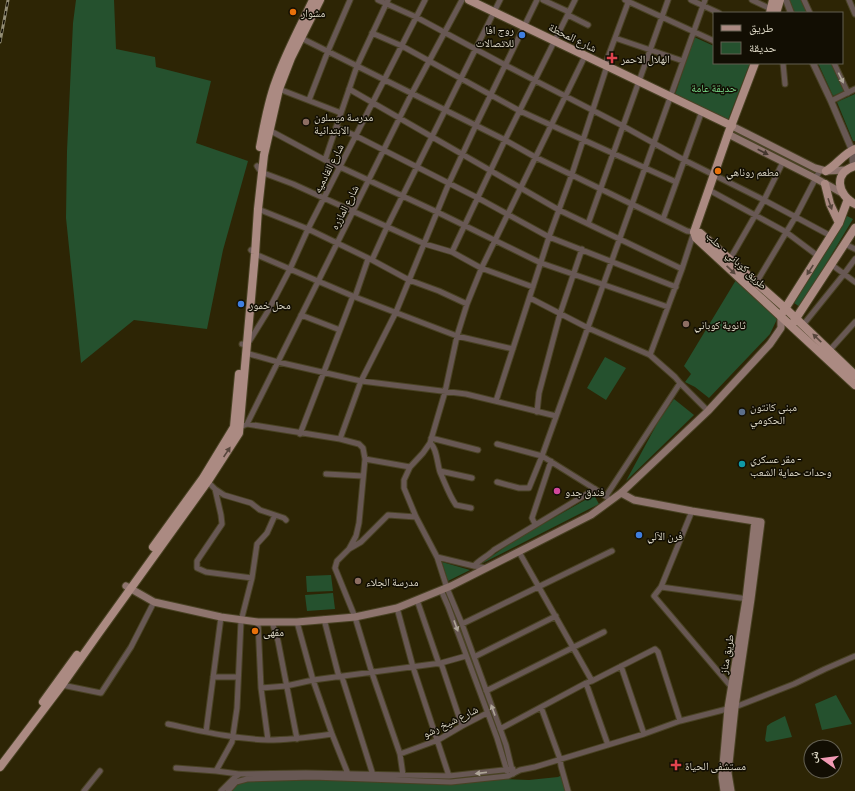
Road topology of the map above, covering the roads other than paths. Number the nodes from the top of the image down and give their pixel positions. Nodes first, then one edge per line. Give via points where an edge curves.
1 (313, 0) edge
2 (320, 0) edge
3 (350, 0) edge
4 (378, 0) edge
5 (425, 0) edge
6 (462, 0) edge
7 (469, 0) edge
8 (500, 0) edge
9 (536, 0) edge
10 (543, 0) edge
11 (575, 0) edge
12 (668, 0) edge
13 (691, 0) edge
14 (752, 0) edge
15 (773, 0) edge
16 (780, 0) edge
17 (786, 0) edge
18 (804, 0) edge
19 (848, 0) edge
20 (627, 1) edge
21 (386, 2) edge
22 (704, 3) edge
23 (494, 12) junction
24 (718, 12) edge
25 (772, 12) edge
26 (791, 12) edge
27 (810, 12) edge
28 (569, 14) junction
29 (855, 14) edge
30 (416, 17) junction
31 (662, 17) junction
32 (588, 25) dead end
33 (524, 26) junction
34 (372, 32) junction
35 (694, 32) junction
36 (445, 33) junction
37 (301, 38) junction
38 (615, 38) junction
39 (555, 41) junction
40 (713, 41) edge
41 (402, 46) junction
42 (650, 49) junction
43 (476, 50) junction
44 (328, 51) junction
45 (585, 56) junction
46 (430, 61) junction
47 (683, 61) junction
48 (755, 64) edge
49 (783, 64) edge
50 (813, 64) edge
51 (834, 64) edge
52 (505, 65) junction
53 (357, 66) junction
54 (606, 66) junction
55 (385, 79) junction
56 (461, 79) junction
57 (536, 81) junction
58 (639, 81) junction
59 (784, 84) dead end
60 (279, 89) junction
61 (349, 89) junction
62 (855, 89) edge
63 (412, 93) junction
64 (848, 93) junction
65 (491, 95) junction
66 (566, 96) junction
67 (670, 96) junction
68 (309, 100) junction
69 (831, 101) junction
70 (373, 103) junction
71 (445, 110) junction
72 (520, 111) junction
73 (593, 111) junction
74 (702, 111) junction
75 (341, 113) junction
76 (400, 118) junction
77 (476, 125) junction
78 (551, 126) junction
79 (623, 126) junction
80 (732, 126) junction
81 (336, 127) junction
82 (269, 130) junction
83 (728, 134) junction
84 (356, 136) junction
85 (432, 137) junction
86 (505, 140) junction
87 (584, 140) junction
88 (654, 143) junction
89 (384, 150) junction
90 (853, 150) edge
91 (613, 153) junction
92 (462, 154) junction
93 (535, 157) junction
94 (325, 160) junction
95 (684, 160) junction
96 (783, 162) junction
97 (854, 165) edge
98 (340, 166) junction
99 (417, 167) junction
100 (645, 168) junction
101 (259, 169) junction
102 (845, 170) junction
103 (491, 171) junction
104 (823, 171) junction
105 (572, 174) junction
106 (714, 174) junction
107 (815, 178) junction
108 (369, 180) junction
109 (676, 182) junction
110 (449, 183) junction
111 (825, 184) junction
112 (520, 187) junction
113 (601, 188) junction
114 (709, 190) junction
115 (402, 196) junction
116 (846, 197) junction
117 (324, 198) junction
118 (478, 198) junction
119 (764, 200) junction
120 (632, 204) junction
121 (855, 204) edge
122 (258, 209) junction
123 (559, 210) junction
124 (353, 212) junction
125 (438, 212) junction
126 (507, 214) junction
127 (755, 215) junction
128 (796, 216) junction
129 (663, 219) junction
130 (839, 223) junction
131 (588, 224) junction
132 (465, 226) junction
133 (387, 227) junction
134 (855, 228) edge
135 (308, 230) junction
136 (694, 232) junction
137 (786, 232) junction
138 (831, 236) junction
139 (549, 237) junction
140 (494, 239) junction
141 (619, 239) junction
142 (337, 244) junction
143 (425, 244) junction
144 (845, 244) junction
145 (582, 248) junction
146 (855, 249) edge
147 (253, 252) junction
148 (452, 252) junction
149 (818, 256) junction
150 (730, 259) junction
151 (855, 259) edge
152 (370, 260) junction
153 (612, 260) junction
154 (541, 262) junction
155 (832, 265) junction
156 (481, 268) junction
157 (290, 269) junction
158 (682, 269) junction
159 (574, 273) junction
160 (844, 274) junction
161 (409, 280) junction
162 (318, 282) junction
163 (855, 282) edge
164 (756, 283) junction
165 (603, 285) junction
166 (533, 287) junction
167 (676, 287) junction
168 (354, 297) junction
169 (530, 298) junction
170 (467, 304) junction
171 (668, 308) junction
172 (396, 312) junction
173 (783, 312) junction
174 (560, 314) junction
175 (301, 316) junction
176 (794, 322) junction
177 (855, 322) edge
178 (803, 325) junction
179 (588, 328) junction
180 (781, 328) junction
181 (340, 330) junction
182 (457, 336) junction
183 (245, 347) junction
184 (514, 349) junction
185 (829, 351) junction
186 (650, 355) junction
187 (278, 362) junction
188 (324, 372) junction
189 (854, 372) edge
190 (361, 381) junction
191 (680, 383) junction
192 (855, 384) edge
193 (445, 392) junction
194 (496, 401) junction
195 (708, 411) junction
196 (537, 412) junction
197 (556, 416) junction
198 (240, 426) junction
199 (300, 434) junction
200 (340, 439) junction
201 (430, 440) junction
202 (497, 444) dead end
203 (478, 450) dead end
204 (542, 456) junction
205 (365, 459) junction
206 (551, 461) junction
207 (410, 467) junction
208 (440, 471) junction
209 (326, 474) dead end
210 (363, 476) junction
211 (472, 478) dead end
212 (205, 480) junction
213 (497, 482) dead end
214 (595, 488) junction
215 (215, 489) junction
216 (621, 493) junction
217 (608, 498) junction
218 (471, 508) dead end
219 (692, 511) junction
220 (275, 515) junction
221 (416, 517) junction
222 (286, 520) dead end
223 (535, 524) junction
224 (349, 549) junction
225 (612, 551) dead end
226 (519, 552) junction
227 (437, 557) junction
228 (474, 566) junction
229 (488, 568) junction
230 (252, 578) junction
231 (538, 586) junction
232 (661, 587) junction
233 (128, 588) junction
234 (444, 589) junction
235 (749, 599) junction
236 (417, 600) junction
237 (154, 602) junction
238 (396, 608) junction
239 (556, 616) junction
240 (221, 617) junction
241 (355, 617) junction
242 (324, 619) junction
243 (241, 621) junction
244 (258, 622) junction
245 (272, 622) junction
246 (297, 622) junction
247 (462, 624) junction
248 (604, 632) dead end
249 (574, 648) junction
250 (466, 656) junction
251 (474, 656) junction
252 (855, 656) edge
253 (440, 664) junction
254 (621, 666) junction
255 (413, 667) junction
256 (372, 673) junction
257 (213, 677) junction
258 (238, 677) junction
259 (341, 677) junction
260 (313, 680) junction
261 (592, 681) junction
262 (586, 683) junction
263 (62, 685) junction
264 (286, 686) junction
265 (261, 688) junction
266 (734, 690) junction
267 (486, 691) junction
268 (541, 707) junction
269 (732, 707) junction
270 (488, 713) junction
271 (680, 721) junction
272 (168, 724) dead end
273 (462, 726) junction
274 (500, 729) junction
275 (206, 732) junction
276 (332, 734) junction
277 (644, 734) junction
278 (234, 737) junction
279 (298, 739) junction
280 (268, 740) junction
281 (438, 740) junction
282 (608, 745) junction
283 (400, 754) junction
284 (560, 759) junction
285 (0, 762) edge
286 (0, 767) edge
287 (176, 768) dead end
288 (100, 771) dead end
289 (216, 771) junction
290 (510, 772) junction
291 (240, 774) junction
292 (348, 774) junction
293 (373, 775) junction
294 (404, 775) junction
295 (449, 776) junction
296 (84, 791) edge
297 (221, 791) edge
298 (228, 791) edge
299 (568, 791) edge
300 (724, 791) edge
301 (731, 791) edge

1 - 101 main road via 275,83 263,131
2 - 37 main road
3 - 44 street
4 - 21 street
5 - 30 street, شارع القادميه
6 - 36 street, شارع المازره
7 - 23 main road, شارع المحطة
8 - 23 street
9 - 33 street
10 - 28 street
11 - 28 street
12 - 31 street
13 - 22 street
14 - 25 street
15 - 25 main road
16 - 25 main road
17 - 26 street
18 - 27 street
19 - 29 street
20 - 31 street
20 - 38 street
21 - 30 street
21 - 34 street
22 - 24 street
22 - 35 street
23 - 33 main road, شارع المحطة
23 - 43 street
28 - 32 street
28 - 39 street
30 - 36 street
30 - 41 street, شارع القادميه
31 - 35 street
31 - 42 street
33 - 39 main road, شارع المحطة
33 - 52 street
34 - 41 street
34 - 53 street
35 - 40 street
35 - 47 street
36 - 43 street
36 - 46 street, شارع المازره
37 - 44 street
37 - 60 main road
38 - 42 street
38 - 54 street
39 - 45 main road, شارع المحطة
39 - 57 street
41 - 46 street
41 - 55 street, شارع القادميه
42 - 47 street
42 - 58 street
43 - 52 street
43 - 56 street
44 - 53 street
44 - 68 street
45 - 54 main road, شارع المحطة
45 - 66 street
46 - 56 street
46 - 63 street, شارع المازره
47 - 67 street
48 - 80 main road
49 - 59 street
50 - 69 street
51 -> 64 street
52 - 57 street
52 - 65 street
53 - 55 street
53 - 61 street
54 - 58 main road, شارع المحطة
54 - 73 street
55 - 63 street
55 - 70 street, شارع القادميه
56 - 65 street
56 - 71 street
57 - 66 street
57 - 72 street
58 - 67 main road, شارع المحطة
58 - 79 street
60 - 68 street
60 - 82 main road
61 - 70 street
61 - 75 street
62 - 64 street
63 - 71 street
63 - 76 street, شارع المازره
64 - 69 street
65 - 72 street
65 - 77 street
66 - 73 street
66 - 78 street
67 - 74 main road, شارع المحطة
67 - 88 street
68 - 75 street
69 - 90 street
70 - 76 street
70 - 84 street, شارع القادميه
71 - 77 street
71 - 85 street
72 - 78 street
72 - 86 street
73 - 79 street
73 - 87 street
74 - 80 main road, شارع المحطة
74 - 95 street
75 - 81 street
76 - 85 street
76 - 89 street, شارع المازره
77 - 86 street
77 - 92 street
78 - 87 street
78 - 93 street
79 - 88 street
79 - 91 street
80 - 83 main road
80 - 104 main road
81 - 84 street
81 - 94 street
82 - 94 street
82 - 101 main road
83 -> 96 main road
83 - 106 main road
84 - 89 street
84 - 98 street, شارع القادميه
85 - 92 street
85 - 99 street
86 - 93 street
86 - 103 street
87 - 91 street
87 - 105 street
88 - 95 street
88 - 100 street
89 - 99 street
89 - 108 street, شارع المازره
90 - 97 street
90 - 104 main road
91 - 100 street
91 - 113 street
92 - 103 street
92 - 110 street
93 - 105 street
93 - 112 street
94 - 98 street
95 - 106 street
95 - 109 street
96 - 107 main road
96 - 119 street
97 - 102 main road
98 - 108 street
98 - 117 street, شارع القادميه
99 - 110 street
99 - 115 street
100 - 109 street
100 - 120 street
101 - 117 street
101 - 122 main road
101 - 147 main road
102 - 104 main road
102 - 116 main road via 840,185
103 - 112 street
103 - 118 street
104 - 107 street
105 - 113 street
105 - 123 street
106 - 114 main road
106 - 119 street
107 - 111 main road
107 - 128 street
108 - 115 street
108 - 124 street, شارع المازره
109 - 129 street
110 - 118 street
110 - 125 street
111 - 116 main road
111 -> 130 main road via 830,204
112 - 123 street
112 - 126 street
113 - 120 street
113 - 131 street
114 - 127 street
114 - 136 main road
115 - 125 street
115 - 133 street
116 - 121 main road
116 - 130 main road
117 - 124 street
117 - 135 street, شارع القادميه
118 - 126 street
118 - 132 street
119 - 127 street
119 - 128 street
120 - 129 street
120 - 141 street
122 - 135 street
122 - 147 main road
123 - 131 street
123 - 139 street
124 - 133 street
124 - 142 street, شارع المازره
125 - 132 street
125 - 143 street
126 - 139 street
126 - 140 street
127 - 137 street
127 - 150 street
128 - 137 street
128 - 138 street
129 - 136 street
130 - 138 main road
131 - 141 street
132 - 140 street
132 - 148 street
133 - 143 street
133 - 152 street
134 - 144 main road
135 - 142 street
135 - 157 street, شارع القادميه
136 - 150 main road, طريق كوباني - حلب via 700,233
136 - 158 street
136 -> 173 main road, طريق كوباني - حلب via 696,238
137 - 149 street
137 - 164 street
138 - 149 main road
139 - 145 street
139 - 154 street
140 - 154 street
140 - 156 street
141 - 153 street
141 - 158 street
142 - 152 street
142 - 162 street, شارع المازره
143 - 148 street
143 - 161 street
144 - 146 street
144 - 155 main road
145 - 153 street
145 - 159 street
147 - 157 street
147 - 183 main road
148 - 156 street
149 -> 173 main road
150 - 164 main road, طريق كوباني - حلب
151 - 160 street
152 - 161 street
152 - 168 street
153 - 165 street
153 - 167 street
154 - 159 street
154 - 166 street
155 - 160 street
155 - 176 main road
156 - 166 street
156 - 170 street
157 - 162 street
157 - 183 street, شارع القادميه
158 - 167 street
159 - 165 street
159 - 174 street
160 - 163 street
160 - 178 street
161 - 170 street
161 - 172 street
162 - 168 street
162 - 175 street, شارع المازره
164 - 173 main road, طريق كوباني - حلب
165 - 171 street
165 - 179 street
166 - 169 street
167 - 171 street
168 - 172 street
168 - 181 street
169 - 174 street
169 - 184 street
170 - 182 street
171 - 186 street
172 - 182 street
172 - 190 street
173 - 176 main road, طريق كوباني - حلب
173 - 180 main road
174 - 179 street
174 - 196 street via 539,393
175 - 181 street
175 - 187 street, شارع المازره
176 - 178 main road, طريق كوباني - حلب
176 - 180 main road
176 - 192 main road, طريق كوباني - حلب
177 - 185 street
185 -> 178 main road, طريق كوباني - حلب
179 - 186 street
179 - 197 street
180 - 195 main road via 770,344
181 - 188 street
182 - 184 street
182 - 193 street
183 - 187 street
183 - 198 main road
184 - 194 street
185 - 189 main road, طريق كوباني - حلب
186 - 191 street
187 - 188 street
187 - 198 street, شارع المازره
188 - 190 street
188 - 199 street
190 - 193 street
190 - 200 street
191 - 195 street
191 - 217 street
193 - 194 street
193 - 201 street
194 - 196 street
195 - 216 main road
196 - 197 street
197 - 204 street
198 - 199 street
198 - 212 main road
199 - 200 street
200 - 205 street via 359,444 363,448
201 - 203 street
201 - 207 street via 423,453
201 - 208 street
202 - 204 street
204 - 206 street
204 - 213 street via 529,488
205 - 207 street
205 - 210 street
206 - 214 street
206 - 223 street via 532,518
207 - 221 street via 404,480 404,488
208 - 211 street
208 - 218 street via 456,505
209 - 210 street
210 - 224 street via 359,523
212 - 215 street
212 - 233 main road
214 - 217 street
214 - 223 street
215 - 220 street
215 - 230 street via 222,524 197,561 197,568 206,572
216 - 217 main road
216 - 219 main road via 634,500
217 - 226 main road via 591,515
219 - 232 street
219 - 235 main road, طريق مناز via 758,522
220 - 222 street
220 - 230 street via 267,533 256,544
221 - 224 street via 388,515 361,542
221 - 227 street
223 - 228 street
224 - 241 street via 337,561 335,568
225 - 231 street
226 - 229 main road
226 - 231 street
227 - 228 street
227 - 234 street
228 - 229 street
229 - 234 main road
230 - 243 street
231 - 239 street
231 - 247 street
232 - 235 street
232 - 266 street via 654,596
233 - 237 main road
233 - 263 main road
233 - 285 main road
234 - 236 main road
234 - 247 street
234 -> 250 street
235 - 266 main road, طريق مناز
236 - 238 main road
236 - 253 street
237 - 240 main road
237 - 263 street via 131,647 100,693
238 - 241 main road
238 - 255 street
239 - 249 street
239 - 251 street
240 - 243 main road
240 - 257 street
241 - 242 main road
241 - 256 street
242 - 246 main road
242 - 259 street
243 - 244 main road
243 - 258 street
244 - 245 main road
244 - 265 street
245 - 246 main road
245 - 264 street
246 - 260 street
247 - 251 street
248 - 249 street
249 - 261 street
249 - 267 street
250 - 253 street
250 - 270 street
251 - 267 street
252 - 269 street via 794,684
253 - 255 street
253 - 273 street
254 - 261 street
254 - 271 street via 655,649
254 - 277 street
255 - 256 street
255 - 281 street
256 - 259 street
256 - 283 street
257 - 258 street
257 - 275 street
258 - 278 street
259 - 260 street
259 - 293 street
260 - 264 street
260 - 276 street
261 - 262 street
262 - 268 street
262 - 282 street
263 - 286 main road
264 - 265 street
264 - 279 street
265 - 280 street
266 - 269 main road, طريق مناز
274 -> 267 street
268 - 274 street
268 - 284 street
269 - 271 street
269 - 300 main road, طريق مناز via 722,778
269 - 301 main road, طريق مناز via 728,773
270 - 273 street, شارع شيخ رشو
270 - 290 street
271 - 277 street
272 - 275 street
273 - 281 street, شارع شيخ رشو
274 - 290 street via 506,744
275 - 278 street
276 - 279 street
276 - 292 street
277 - 282 street
278 - 280 street
278 - 289 street
279 - 280 street
281 - 283 street, شارع شيخ رشو
281 - 295 street
282 - 284 street
283 - 294 street
284 - 290 street
284 - 299 street
287 - 289 street
288 - 296 street
289 - 291 street
290 -> 295 street
290 - 298 street via 451,782 312,777 247,779 236,782
291 - 292 street
291 - 297 street via 228,782
292 - 293 street
293 - 294 street
294 - 295 street

